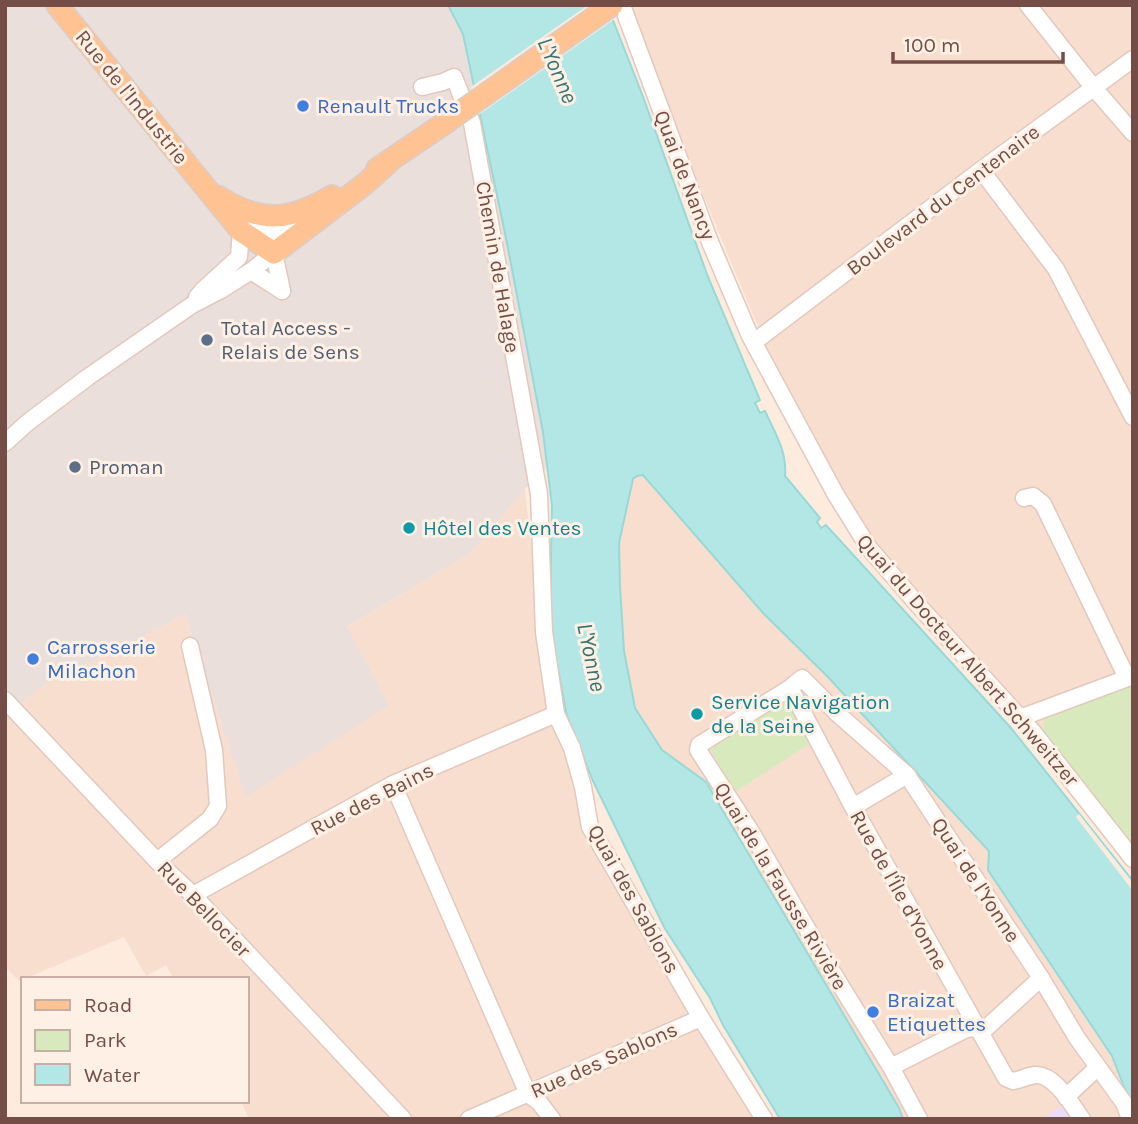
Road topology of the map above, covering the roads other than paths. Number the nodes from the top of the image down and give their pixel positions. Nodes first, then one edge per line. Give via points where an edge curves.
1 (57, 5) edge
2 (612, 5) edge
3 (622, 5) edge
4 (1028, 5) edge
5 (1133, 58) edge
6 (422, 87) dead end
7 (1093, 87) junction
8 (1133, 133) edge
9 (389, 162) junction
10 (981, 170) junction
11 (312, 208) junction
12 (256, 235) junction
13 (251, 271) junction
14 (192, 305) junction
15 (754, 342) junction
16 (1133, 417) edge
17 (5, 443) edge
18 (539, 494) joint
19 (1024, 498) dead end
20 (190, 646) dead end
21 (1130, 677) edge
22 (790, 688) junction
23 (5, 700) edge
24 (556, 714) junction
25 (1020, 718) junction
26 (907, 775) junction
27 (393, 784) junction
28 (853, 807) junction
29 (1133, 859) edge
30 (157, 861) junction
31 (193, 895) junction
32 (1041, 978) junction
33 (701, 1018) junction
34 (977, 1028) junction
35 (891, 1067) junction
36 (1097, 1068) junction
37 (528, 1094) junction
38 (1066, 1097) junction
39 (403, 1119) edge
40 (469, 1119) edge
41 (552, 1119) edge
42 (764, 1119) edge
43 (919, 1119) edge
44 (1082, 1119) edge
45 (1130, 1119) edge

1 - 12 main road, Rue de l'Industrie via 206,188
2 - 9 main road, bridge
3 - 15 street, Quai de Nancy via 710,242
4 - 7 street
5 - 7 street, Boulevard du Centenaire
6 - 18 street, Chemin de Halage via 454,77 472,123
7 - 8 street
7 - 10 street, Boulevard du Centenaire
9 - 11 main road
9 - 12 main road via 366,183
10 - 15 street, Boulevard du Centenaire
10 - 16 street via 1056,269
11 - 12 street
11 - 12 main road via 269,217
12 - 13 street
12 - 13 street via 282,291
12 - 14 street
13 - 14 street
14 - 17 street via 88,377
15 - 25 street, Quai du Docteur Albert Schweitzer via 815,459 869,548
18 - 24 street, Quai des Sablons via 544,632
19 - 21 street via 1033,496 1043,504
20 - 30 street via 214,750 218,806 210,819
21 - 25 street
22 - 26 street, Quai de l'Yonne via 802,678
22 - 28 street, Rue de l'Île d'Yonne
22 - 35 street, Quai de la Fausse Rivière via 699,745 698,750
23 - 30 street, Rue Bellocier
24 - 27 street, Rue des Bains
24 - 33 street, Quai des Sablons via 572,748 590,827
25 - 29 street, Quai du Docteur Albert Schweitzer
26 - 28 street
26 - 32 street, Quai de l'Yonne
27 - 31 street, Rue des Bains
27 - 37 street
28 - 34 street, Rue de l'Île d'Yonne
30 - 31 street, Rue Bellocier
31 - 39 street, Rue Bellocier
32 - 34 street via 984,1030
32 - 36 street, Quai de l'Yonne
33 - 37 street, Rue des Sablons
33 - 42 street, Quai des Sablons
34 - 35 street via 964,1030
34 - 38 street, Rue de l'Île d'Yonne via 1009,1080 1034,1075 1050,1078
35 - 43 street, Quai de la Fausse Rivière
36 - 38 street
36 - 45 street, Quai de l'Yonne via 1124,1103
37 - 40 street, Rue des Sablons
37 - 41 street
38 - 44 street, Rue de l'Île d'Yonne

